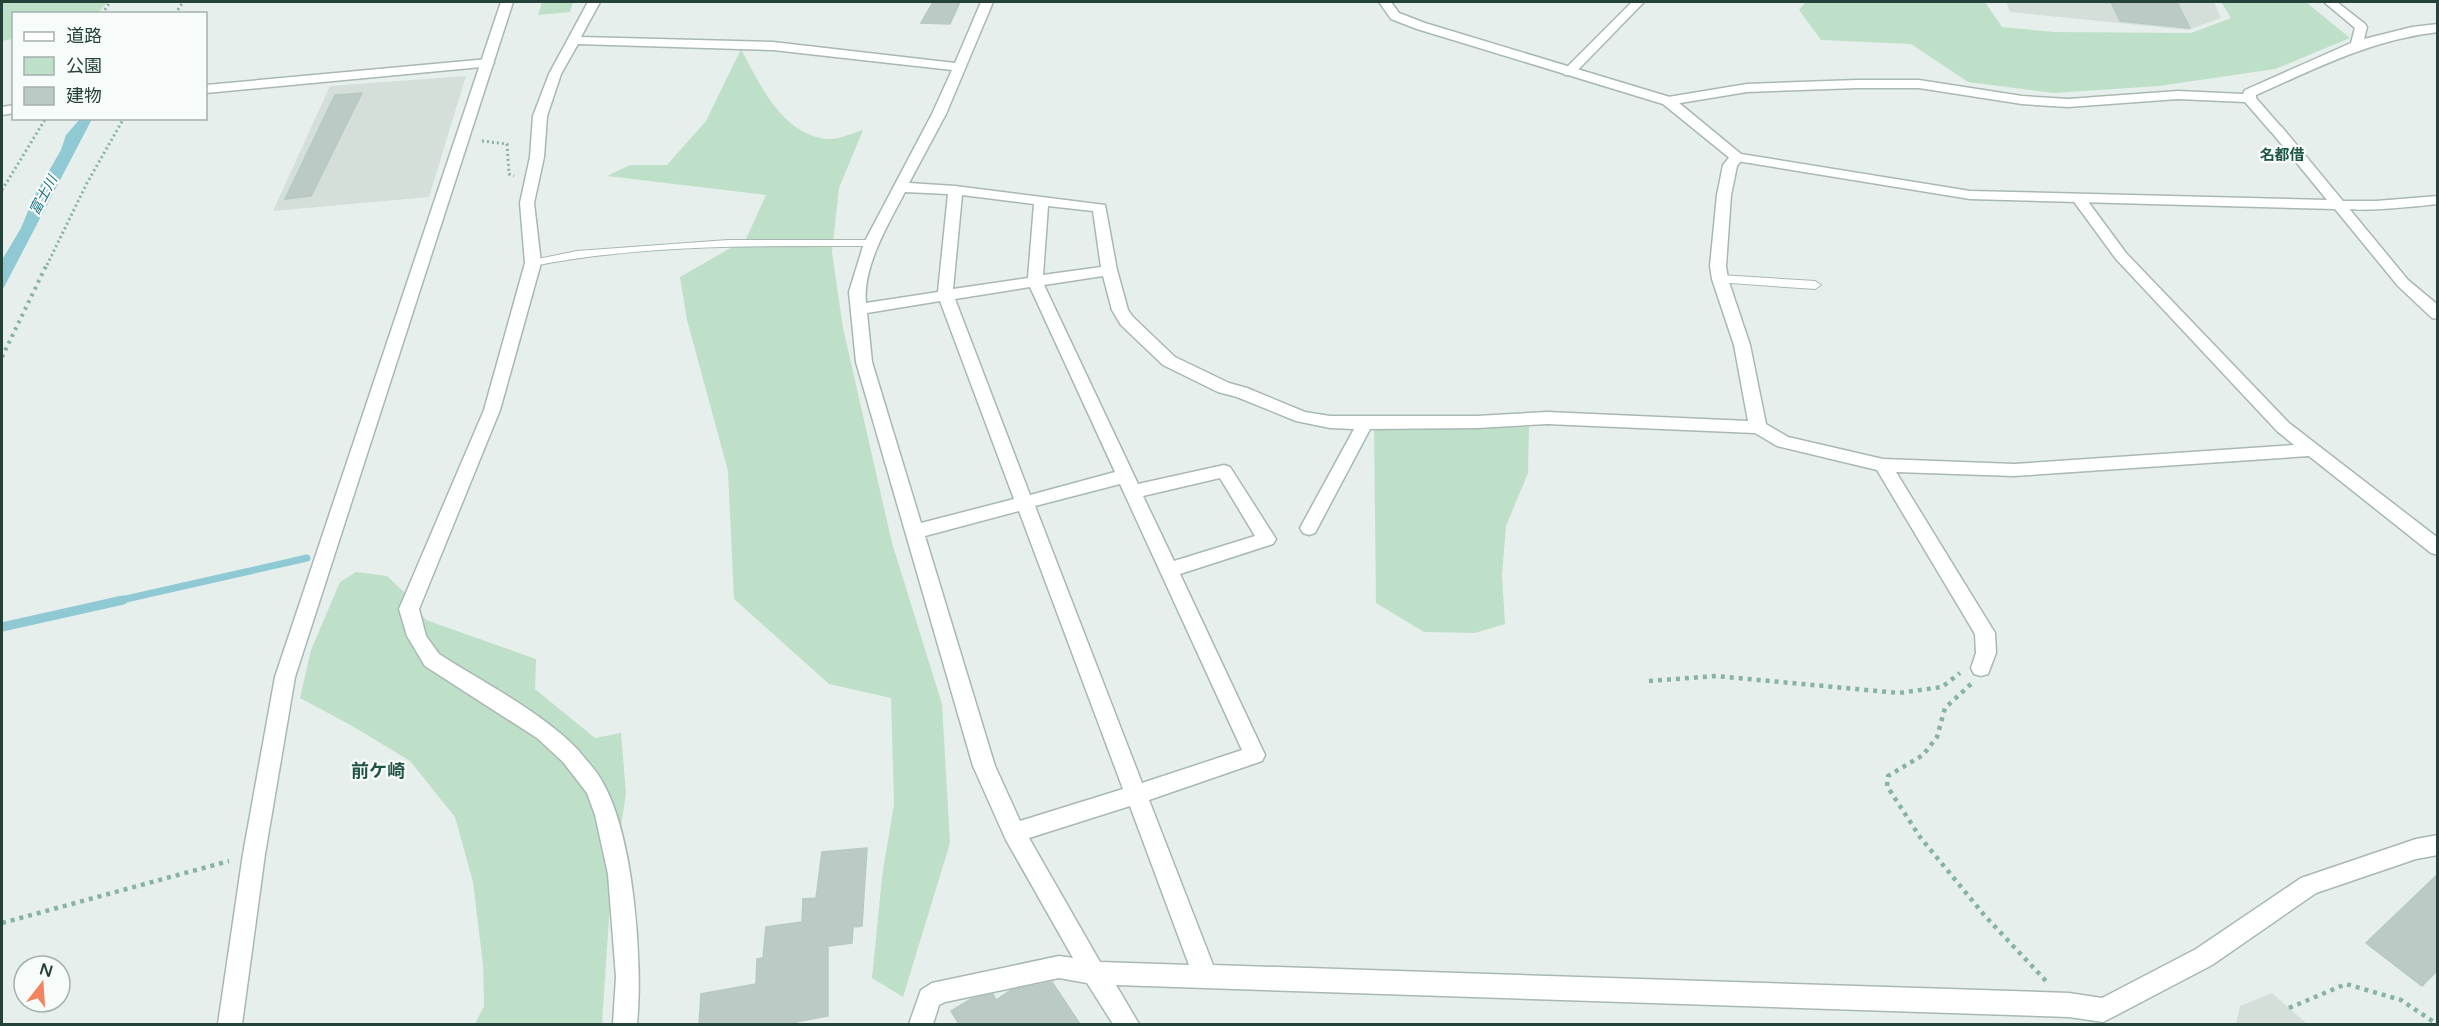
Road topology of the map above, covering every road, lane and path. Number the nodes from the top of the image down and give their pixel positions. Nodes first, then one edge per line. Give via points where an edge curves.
1 (507, 2) edge
2 (594, 2) edge
3 (987, 2) edge
4 (1385, 2) edge
5 (1638, 2) edge
6 (2330, 2) edge
7 (2347, 2) edge
8 (2361, 27) junction
9 (2438, 28) edge
10 (574, 40) junction
11 (2357, 45) junction
12 (488, 63) junction
13 (960, 67) junction
14 (1569, 72) junction
15 (207, 89) edge
16 (2249, 98) junction
17 (1668, 101) junction
18 (45, 120) edge
19 (123, 120) edge
20 (460, 143) junction
21 (1737, 157) junction
22 (509, 169) dead end
23 (899, 187) junction
24 (2, 190) edge
25 (955, 190) junction
26 (2079, 199) junction
27 (2438, 200) edge
28 (1041, 201) junction
29 (2338, 205) junction
30 (871, 243) junction
31 (533, 263) junction
32 (1109, 270) junction
33 (1719, 279) junction
34 (1035, 282) junction
35 (1815, 285) dead end
36 (945, 294) junction
37 (858, 309) junction
38 (2438, 314) edge
39 (2, 357) edge
40 (1365, 423) junction
41 (1758, 427) junction
42 (2310, 450) junction
43 (1883, 465) junction
44 (1129, 484) junction
45 (1025, 502) junction
46 (1309, 528) dead end
47 (914, 532) junction
48 (2438, 548) edge
49 (1169, 570) junction
50 (1981, 668) junction
51 (1648, 681) dead end
52 (1136, 795) junction
53 (1014, 832) junction
54 (2438, 845) edge
55 (254, 854) junction
56 (2, 923) edge
57 (1094, 973) junction
58 (1206, 978) junction
59 (2069, 1005) junction
60 (2289, 1008) dead end
61 (230, 1024) edge
62 (625, 1024) edge
63 (921, 1024) edge
64 (1127, 1024) edge
65 (2437, 1024) edge

1 - 12 street
2 - 10 street
3 - 13 street
4 - 14 street via 1395,16 1420,26
5 - 14 street
6 - 8 street
7 - 8 street via 2362,15
8 - 11 street
9 - 11 street
10 - 13 street via 773,46
10 - 31 street via 555,74 540,116 537,157 527,203
11 - 16 street via 2250,93
12 - 15 street
12 - 20 street
13 - 23 street
14 - 17 street
16 - 17 street via 2178,95 2068,103 1919,84 1857,84 1747,88
16 - 29 street
17 - 21 street
18 - 24 path
19 - 39 path via 87,183
20 - 22 path via 485,140 507,144
20 - 55 street via 285,677
21 - 26 street via 1970,195
21 - 33 street via 1730,165 1724,195
23 - 25 street
23 - 30 street
25 - 28 street
25 - 36 street
26 - 29 street
26 - 42 street via 2121,256 2283,427
27 - 29 street
28 - 32 street via 1100,208
28 - 34 street
29 - 38 street via 2403,283
30 - 31 lane via 718,244 577,254
30 - 37 street via 857,292
31 - 62 street via 492,411 409,609 412,631 432,660 544,732 570,756 595,788 606,815 619,874 628,977
32 - 34 street
32 - 40 street via 1127,321 1169,361 1224,388 1302,417
33 - 35 lane
33 - 41 street via 1742,345
34 - 36 street
34 - 44 street
36 - 37 street
36 - 45 street
37 - 47 street via 864,362
40 - 41 street via 1547,418
40 - 46 street
41 - 43 street via 1783,442
42 - 43 street via 2014,470
42 - 48 street
43 - 50 street via 1985,633 1986,653
44 - 45 street
44 - 49 street
44 - 49 street via 1224,471 1267,539
45 - 47 street
45 - 52 street
47 - 53 street via 984,766
49 - 52 street via 1255,755
50 - 51 path via 1964,670 1942,687 1899,693 1716,676
50 - 59 path via 1976,680 1945,708 1937,737 1923,755 1888,776 1887,786 1920,837 1985,916
52 - 53 street
52 - 58 street
53 - 57 street
54 - 59 street via 2309,885 2204,957 2103,1010
55 - 56 path
55 - 61 street
57 - 58 street
57 - 63 street via 1059,967 940,991 930,998
57 - 64 street
58 - 59 street
60 - 65 path via 2346,984 2401,1000

